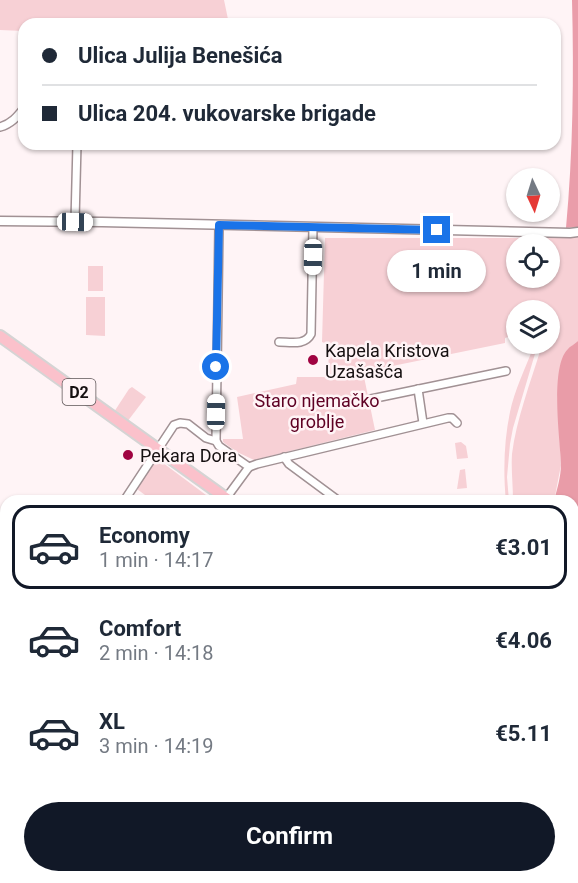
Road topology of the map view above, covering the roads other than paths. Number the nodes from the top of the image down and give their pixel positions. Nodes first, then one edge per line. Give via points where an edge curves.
1 (18, 115) edge
2 (0, 127) edge
3 (77, 150) edge
4 (0, 221) edge
5 (75, 222) junction
6 (219, 225) junction
7 (313, 227) junction
8 (578, 232) edge
9 (0, 336) edge
10 (279, 342) dead end
11 (506, 371) dead end
12 (418, 389) junction
13 (371, 399) dead end
14 (423, 423) junction
15 (457, 423) dead end
16 (216, 441) junction
17 (158, 449) junction
18 (284, 457) junction
19 (249, 467) junction
20 (128, 495) edge
21 (219, 495) edge
22 (229, 495) edge
23 (331, 495) edge

1 - 2 street
3 - 5 street
4 - 5 street
5 - 6 street
6 - 7 street
6 - 16 street
7 - 8 street
7 - 10 street via 311,334 304,342
9 - 17 main road, D2
11 - 12 street
12 - 13 street
12 - 14 street
14 - 15 street via 452,418
14 - 18 street
16 - 17 street via 180,423 174,425
16 - 19 street
17 - 20 street
17 - 21 main road, D2
18 - 19 street
18 - 23 street
19 - 22 street

